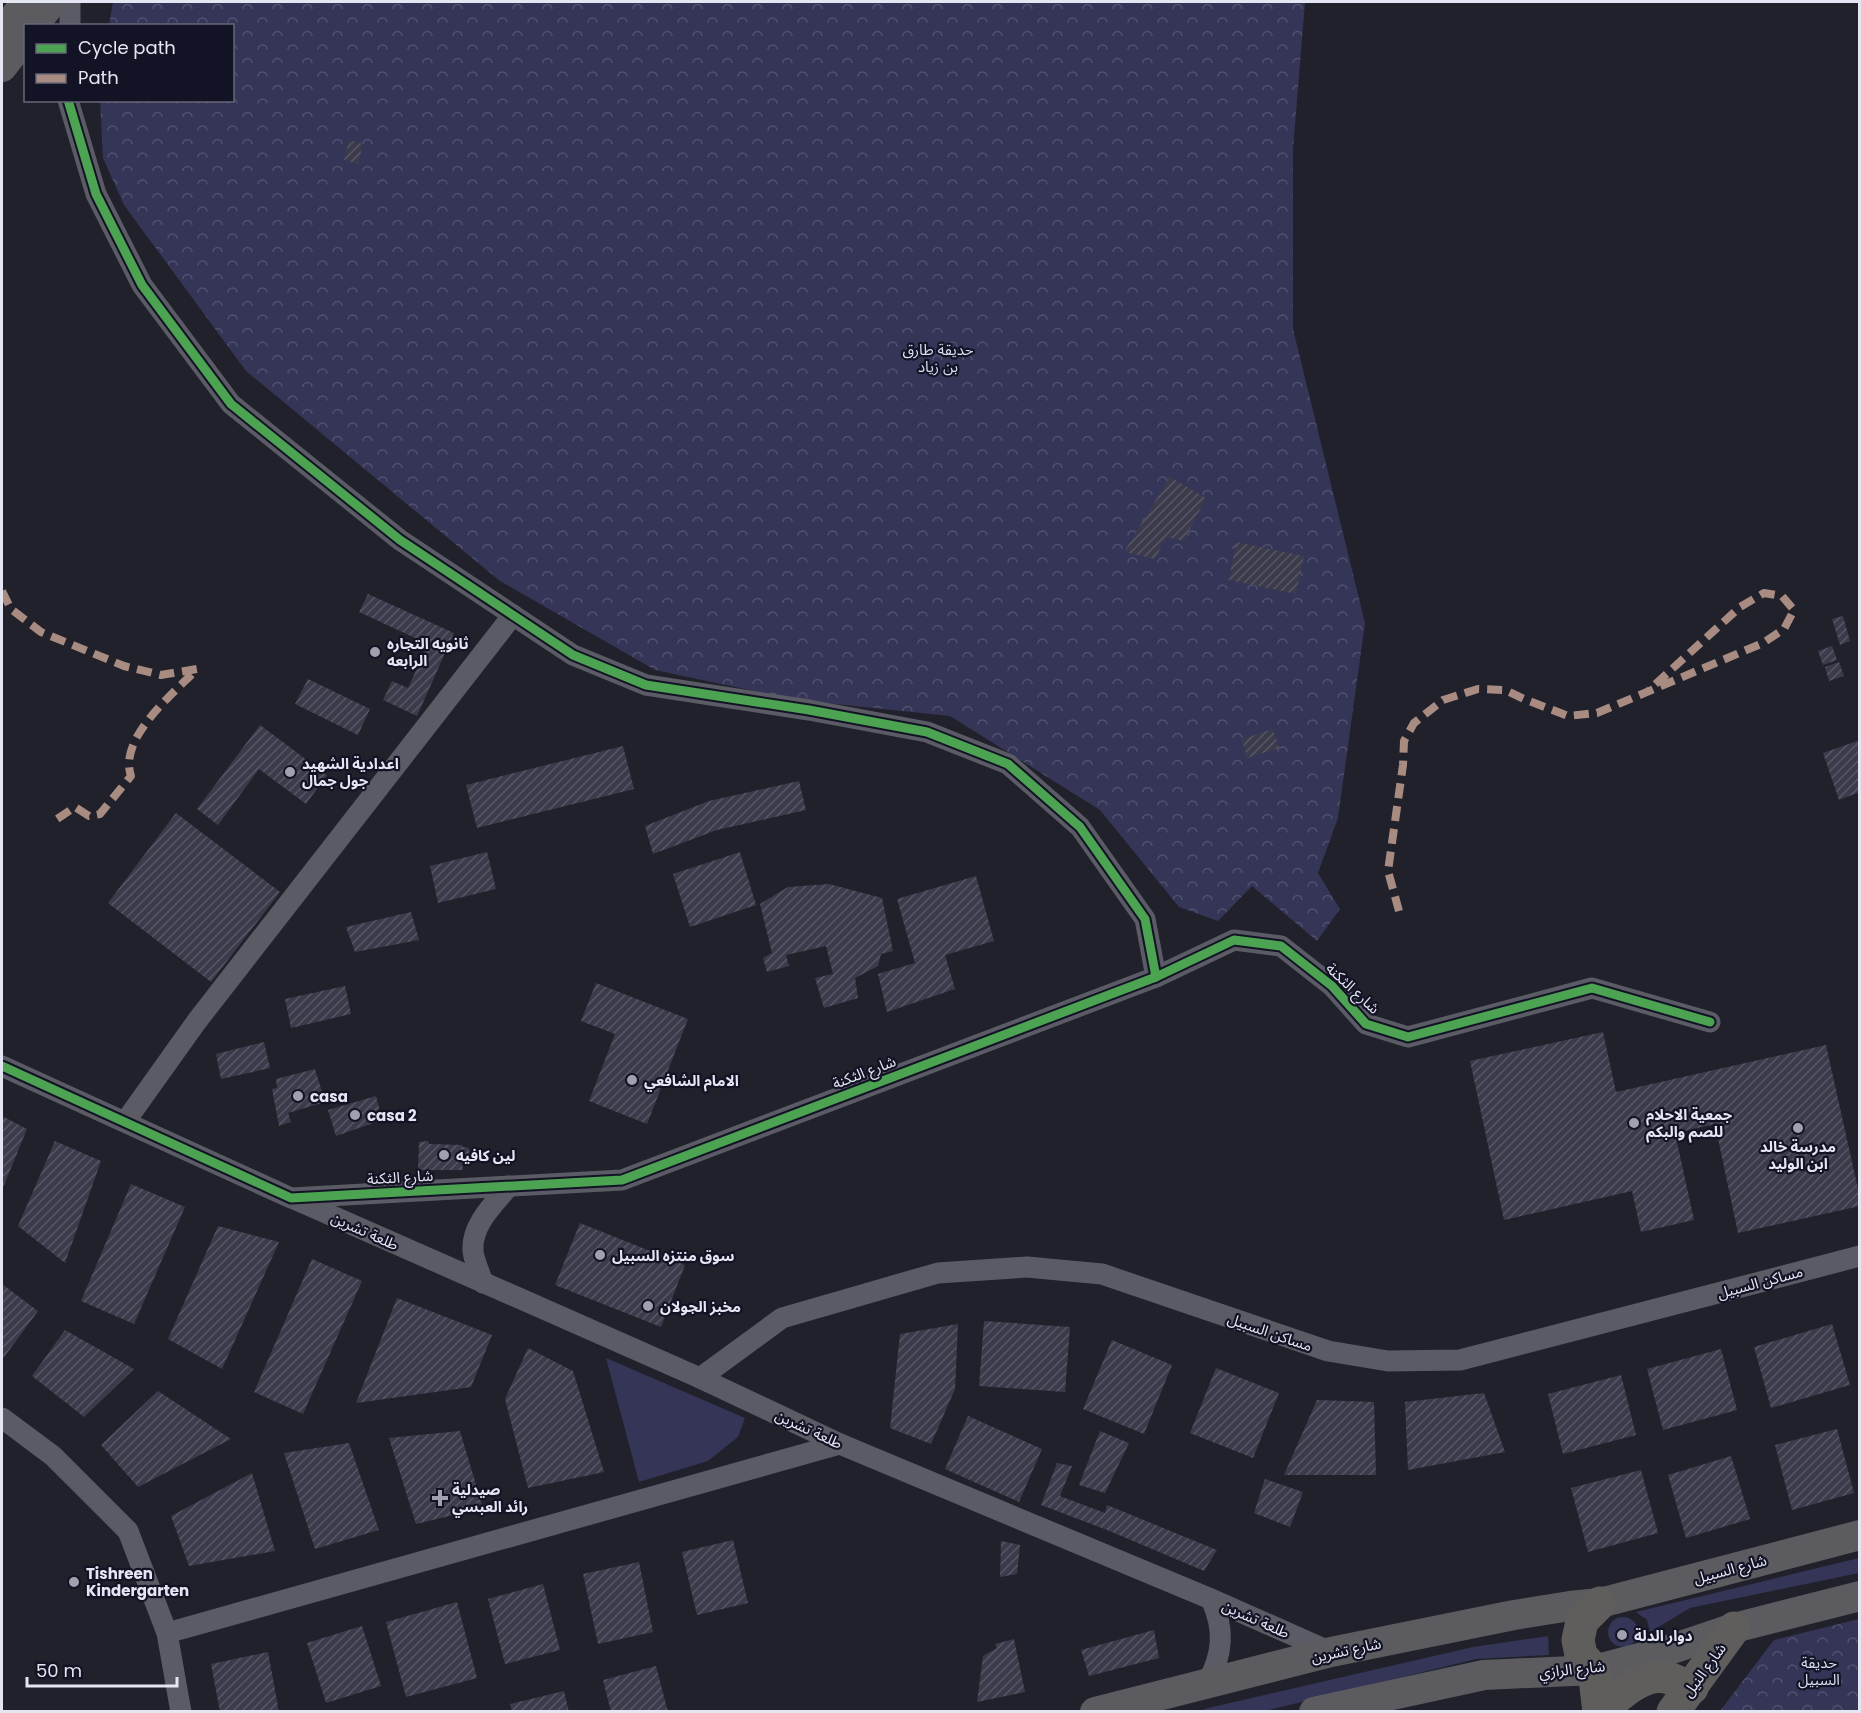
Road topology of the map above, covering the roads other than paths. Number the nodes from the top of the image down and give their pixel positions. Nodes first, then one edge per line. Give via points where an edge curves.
1 (26, 2) edge
2 (52, 2) edge
3 (70, 2) edge
4 (35, 24) edge
5 (69, 24) edge
6 (2, 34) edge
7 (24, 39) edge
8 (2, 67) edge
9 (69, 102) edge
10 (513, 615) junction
11 (1156, 977) junction
12 (1710, 1022) dead end
13 (2, 1066) edge
14 (124, 1122) junction
15 (509, 1186) junction
16 (291, 1198) junction
17 (1860, 1256) edge
18 (483, 1283) junction
19 (700, 1378) junction
20 (2, 1418) edge
21 (840, 1444) junction
22 (1860, 1535) edge
23 (1860, 1596) edge
24 (1211, 1599) junction
25 (1600, 1604) junction
26 (1734, 1628) junction
27 (167, 1633) junction
28 (1331, 1652) junction
29 (1594, 1670) junction
30 (1207, 1683) junction
31 (1682, 1700) edge
32 (1104, 1710) edge
33 (182, 1712) edge
34 (1314, 1712) edge
35 (1599, 1712) edge

1 - 6 main road
2 - 4 main road
3 - 5 street
7 - 8 main road
9 - 10 street via 96,194 142,285 231,404 400,540
10 - 11 street via 573,655 646,685 927,732 1008,764 1080,828 1145,919
10 - 14 street via 197,1021
11 - 12 street, شارع الثكنة via 1234,940 1281,946 1332,986 1366,1024 1408,1037 1592,988
11 - 15 street, شارع الثكنة via 622,1180
13 - 14 street, شارع الثكنة
14 - 16 street, شارع الثكنة
15 - 16 street, شارع الثكنة
15 - 18 street via 476,1232 473,1251
16 - 18 street, طلعة تشرين
17 - 19 street, مساكن السبيل via 1460,1360 1388,1361 1328,1351 1102,1274 1027,1267 938,1273 782,1318
18 - 19 street, طلعة تشرين
19 - 21 street, طلعة تشرين
20 - 27 street via 52,1456 128,1531
21 - 24 street, طلعة تشرين
21 - 27 street
22 - 25 main road, شارع السبيل
23 - 26 main road, شارع الرازي
24 - 28 street, طلعة تشرين
24 - 30 street via 1219,1615 1221,1636 1219,1658
25 - 28 main road, شارع تشرين via 1514,1615
25 - 29 main road via 1582,1621 1578,1640 1581,1655
26 - 29 main road, شارع الرازي
26 - 31 main road, شارع النيل
27 - 33 street
28 - 30 main road, شارع تشرين
29 - 34 main road, شارع الرازي via 1484,1675
29 - 35 main road
30 - 32 main road, شارع تشرين
31 - 35 main road via 1665,1677 1652,1678 1633,1685

